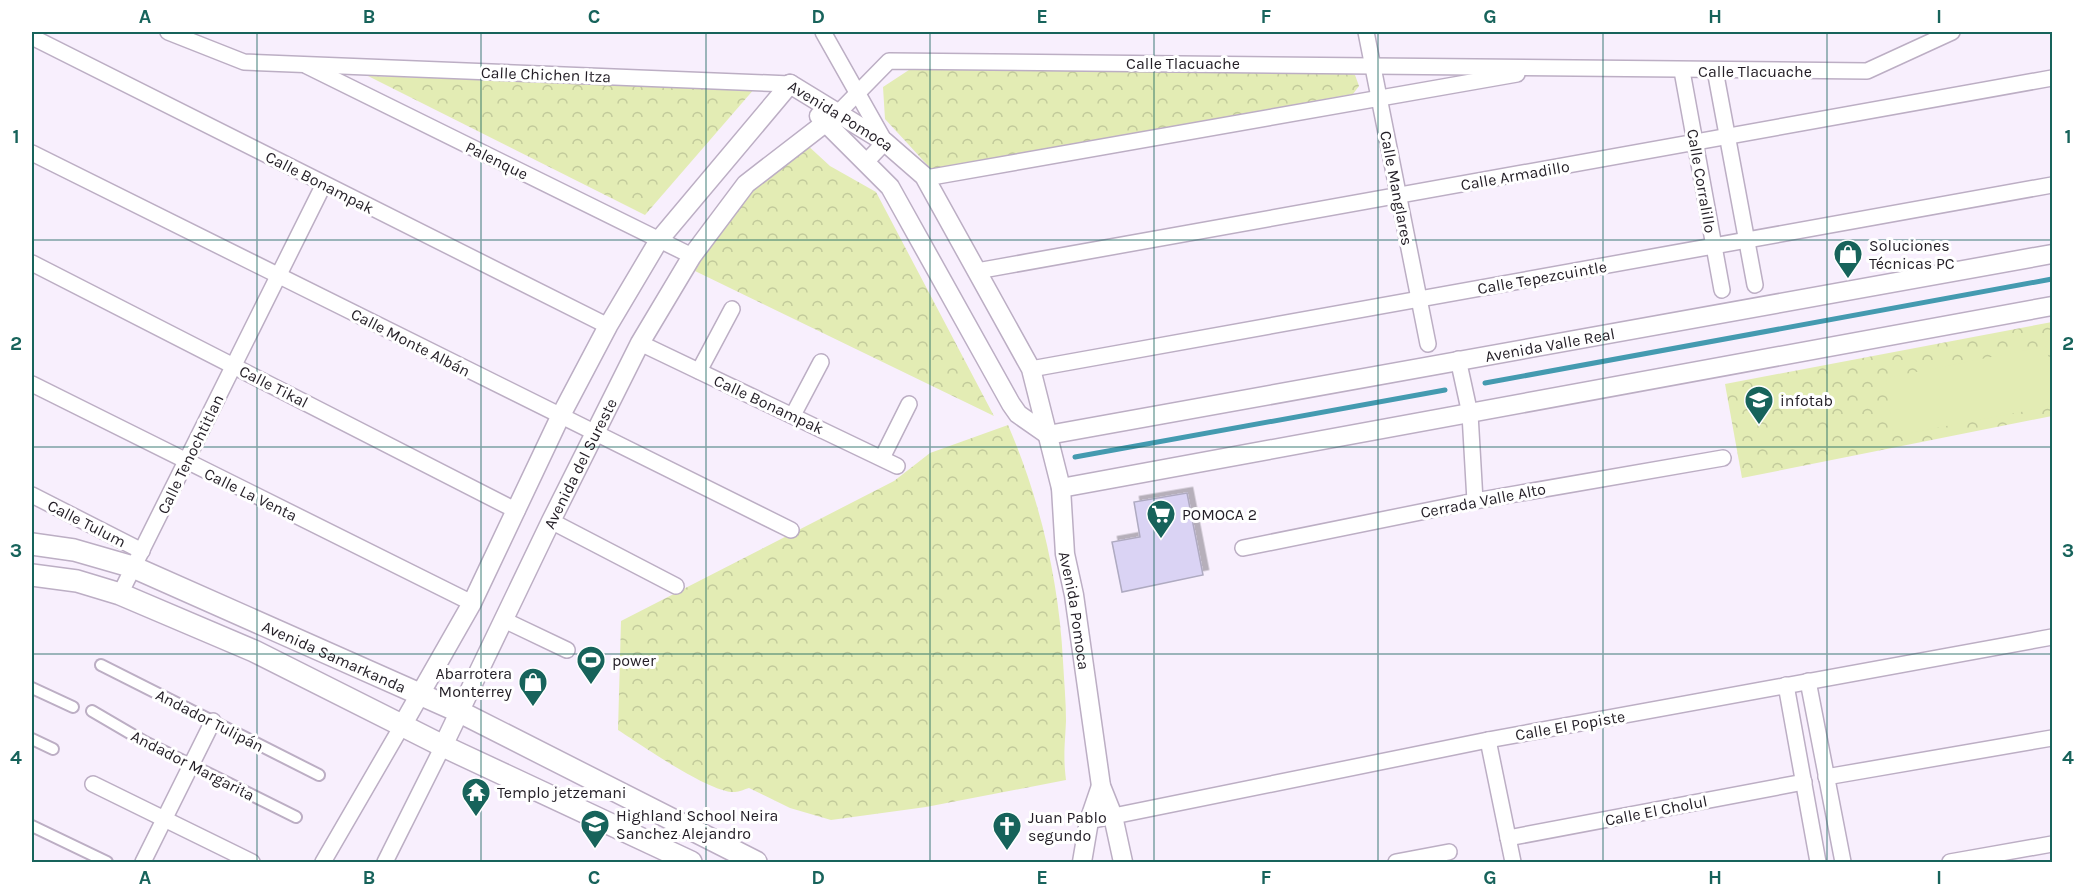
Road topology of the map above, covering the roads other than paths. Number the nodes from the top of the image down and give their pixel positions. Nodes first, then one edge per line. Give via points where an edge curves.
1 (168, 32) edge
2 (823, 32) edge
3 (1366, 32) edge
4 (1952, 32) edge
5 (32, 37) edge
6 (302, 64) junction
7 (1373, 64) junction
8 (1549, 69) junction
9 (1715, 70) junction
10 (1682, 71) junction
11 (2052, 78) edge
12 (790, 84) junction
13 (857, 92) junction
14 (1380, 98) junction
15 (833, 118) junction
16 (1728, 138) junction
17 (885, 142) junction
18 (1695, 144) junction
19 (32, 153) edge
20 (865, 163) junction
21 (926, 178) junction
22 (324, 184) junction
23 (2052, 185) edge
24 (1399, 195) junction
25 (659, 240) junction
26 (1747, 240) junction
27 (1714, 246) junction
28 (2052, 254) edge
29 (692, 256) junction
30 (32, 263) edge
31 (977, 271) junction
32 (279, 275) junction
33 (1755, 285) dead end
34 (1722, 290) dead end
35 (1419, 300) junction
36 (2052, 306) edge
37 (732, 309) dead end
38 (608, 327) junction
39 (640, 343) junction
40 (1428, 344) dead end
41 (1458, 359) junction
42 (821, 362) dead end
43 (234, 365) junction
44 (1031, 369) junction
45 (699, 371) junction
46 (32, 384) edge
47 (909, 404) dead end
48 (1470, 414) junction
49 (793, 416) junction
50 (560, 417) junction
51 (596, 432) junction
52 (1048, 435) junction
53 (882, 458) junction
54 (1723, 458) dead end
55 (186, 462) junction
56 (897, 466) dead end
57 (1061, 488) junction
58 (32, 495) edge
59 (1475, 501) junction
60 (517, 511) junction
61 (551, 520) junction
62 (791, 530) dead end
63 (32, 544) edge
64 (1243, 548) dead end
65 (138, 559) junction
66 (32, 575) edge
67 (676, 586) dead end
68 (120, 594) junction
69 (472, 603) junction
70 (504, 620) junction
71 (2052, 637) edge
72 (567, 650) dead end
73 (101, 665) dead end
74 (1808, 681) junction
75 (1786, 685) junction
76 (32, 688) edge
77 (417, 695) junction
78 (73, 707) dead end
79 (92, 711) dead end
80 (460, 712) junction
81 (213, 721) junction
82 (403, 724) junction
83 (2052, 738) edge
84 (32, 739) edge
85 (1488, 740) junction
86 (443, 746) junction
87 (53, 749) dead end
88 (191, 765) junction
89 (319, 775) dead end
90 (1826, 777) junction
91 (1804, 782) junction
92 (93, 784) dead end
93 (1101, 786) junction
94 (1113, 816) junction
95 (296, 817) dead end
96 (164, 819) junction
97 (673, 819) junction
98 (1089, 821) junction
99 (32, 826) edge
100 (1508, 838) junction
101 (2052, 844) edge
102 (659, 847) junction
103 (1449, 852) dead end
104 (107, 862) edge
105 (143, 862) edge
106 (252, 862) edge
107 (323, 862) edge
108 (385, 862) edge
109 (691, 862) edge
110 (756, 862) edge
111 (1082, 862) edge
112 (1124, 862) edge
113 (1396, 862) edge
114 (1513, 862) edge
115 (1818, 862) edge
116 (1843, 862) edge
117 (1950, 862) edge

1 - 6 street, Calle Chichen Itza via 244,62
2 - 13 street
3 - 7 street, Calle Manglares
4 - 9 street, Calle Tlacuache via 1867,71
5 - 22 street, Calle Bonampak
6 - 12 street, Calle Chichen Itza
6 - 25 street, Palenque
7 - 8 street, Calle Tlacuache
7 - 13 street, Calle Tlacuache via 889,61
7 - 14 street, Calle Manglares
8 - 10 street, Calle Tlacuache
8 - 14 street, Calle Tlacuache
9 - 10 street, Calle Tlacuache
9 - 16 street, Calle Corralillo
10 - 18 street, Calle Corralillo
11 - 16 street, Calle Armadillo
12 - 15 street, Avenida Pomoca
12 - 25 street
13 - 15 street, Calle Tlacuache
13 - 17 street
14 - 21 street, Calle Tlacuache
14 - 24 street, Calle Manglares
15 - 17 street, Avenida Pomoca
15 - 20 street, Avenida Pomoca
15 - 29 street, Avenida del Sureste via 746,184
16 - 18 street, Calle Armadillo
16 - 26 street, Calle Corralillo
17 - 20 street
17 - 21 street, Avenida Pomoca
18 - 24 street, Calle Armadillo
18 - 27 street, Calle Corralillo
19 - 32 street, Calle Monte Albán
20 - 52 street, Avenida Pomoca via 890,187 1018,414
21 - 31 street, Avenida Pomoca
22 - 32 street, Calle Tenochtitlan
22 - 38 street, Calle Bonampak
23 - 26 street, Calle Tepezcuintle
24 - 31 street, Calle Armadillo
24 - 35 street, Calle Manglares
25 - 29 street, Palenque
25 - 38 street
26 - 27 street, Calle Tepezcuintle
26 - 33 street, Calle Corralillo
27 - 34 street, Calle Corralillo
27 - 35 street, Calle Tepezcuintle
28 - 41 street, Avenida Valle Real
29 - 39 street, Avenida del Sureste
30 - 43 street, Calle Tikal
31 - 44 street, Avenida Pomoca
32 - 43 street, Calle Tenochtitlan
32 - 50 street, Calle Monte Albán
35 - 40 street, Calle Manglares
35 - 44 street, Calle Tepezcuintle
36 - 48 street
37 - 45 street
38 - 50 street
39 - 45 street, Calle Bonampak
39 - 51 street, Avenida del Sureste
41 - 48 street
41 - 52 street, Avenida Valle Real
42 - 49 street
43 - 55 street, Calle Tenochtitlan
43 - 60 street, Calle Tikal
44 - 52 street, Avenida Pomoca
45 - 49 street, Calle Bonampak
46 - 55 street, Calle La Venta
47 - 53 street
48 - 57 street
48 - 59 street
49 - 53 street, Calle Bonampak
50 - 51 street, Calle Monte Albán
50 - 60 street
51 - 61 street, Avenida del Sureste
51 - 62 street, Calle Monte Albán
52 - 57 street, Avenida Pomoca
53 - 56 street, Calle Bonampak
54 - 59 street, Cerrada Valle Alto
55 - 65 street, Calle Tenochtitlan
55 - 69 street, Calle La Venta
57 - 93 street, Avenida Pomoca via 1065,554
58 - 65 street, Calle Tulum
59 - 64 street, Cerrada Valle Alto
60 - 69 street
61 - 67 street
61 - 70 street, Avenida del Sureste
63 - 65 main road, Avenida Samarkanda
65 - 68 street, Calle Tenochtitlan
65 - 77 main road, Avenida Samarkanda
66 - 68 main road, Avenida Samarkanda via 77,581
68 - 82 main road, Avenida Samarkanda via 254,651
69 - 77 street
70 - 72 street
70 - 80 street, Avenida del Sureste
71 - 74 street, Calle El Popiste
73 - 81 street, Andador Tulipán
74 - 75 street, Calle El Popiste
74 - 90 street
75 - 85 street, Calle El Popiste
75 - 91 street
76 - 78 street
77 - 80 main road, Avenida Samarkanda
77 - 82 street
79 - 88 street, Andador Margarita
80 - 86 street, Avenida del Sureste
80 - 97 main road, Avenida Samarkanda
81 - 88 street
81 - 89 street, Andador Tulipán
82 - 86 main road, Avenida Samarkanda
82 - 107 street
83 - 90 street
84 - 87 street
85 - 94 street, Calle El Popiste
85 - 100 street
86 - 102 main road, Avenida Samarkanda
86 - 108 street, Avenida del Sureste
88 - 95 street, Andador Margarita
88 - 96 street
90 - 116 street
91 - 100 street, Calle El Cholul
91 - 115 street
92 - 96 street
93 - 94 street, Avenida Pomoca
93 - 98 street, Avenida Pomoca
94 - 98 street, Calle El Popiste
94 - 112 street, Avenida Pomoca
96 - 105 street
96 - 106 street
97 - 102 main road
97 - 110 main road, Avenida Samarkanda
98 - 111 street, Avenida Pomoca
99 - 104 street
100 - 114 street
101 - 117 street
102 - 109 main road, Avenida Samarkanda
103 - 113 street

